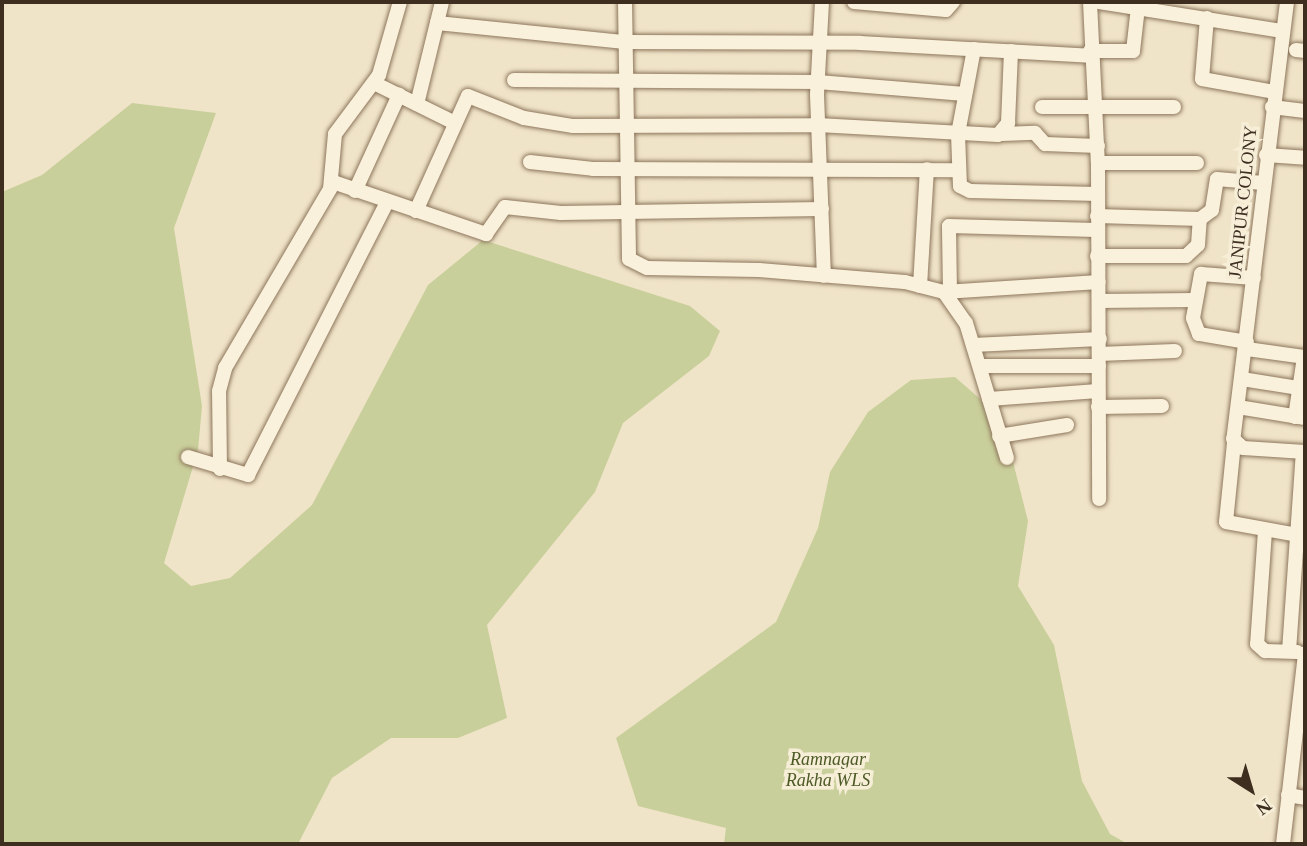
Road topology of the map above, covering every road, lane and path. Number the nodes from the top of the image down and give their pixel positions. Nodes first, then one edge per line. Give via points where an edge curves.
1 (400, 2) edge
2 (442, 2) edge
3 (625, 2) edge
4 (822, 2) edge
5 (854, 2) edge
6 (953, 2) edge
7 (1090, 2) edge
8 (1099, 2) edge
9 (1287, 2) edge
10 (1138, 7) junction
11 (1207, 18) junction
12 (437, 23) junction
13 (1283, 31) junction
14 (625, 42) junction
15 (820, 43) junction
16 (974, 49) junction
17 (1012, 51) junction
18 (1090, 53) junction
19 (514, 80) dead end
20 (818, 82) junction
21 (374, 83) junction
22 (625, 85) junction
23 (1274, 92) junction
24 (965, 94) junction
25 (399, 95) junction
26 (417, 104) junction
27 (1094, 106) junction
28 (1042, 107) dead end
29 (1174, 107) dead end
30 (1272, 107) junction
31 (1305, 111) edge
32 (455, 123) junction
33 (818, 125) junction
34 (625, 127) junction
35 (958, 134) junction
36 (1002, 134) junction
37 (1098, 146) junction
38 (1266, 155) junction
39 (1305, 158) edge
40 (530, 162) dead end
41 (1098, 163) junction
42 (1197, 163) dead end
43 (820, 167) junction
44 (625, 169) junction
45 (927, 169) junction
46 (957, 170) junction
47 (333, 182) junction
48 (1263, 183) junction
49 (355, 191) junction
50 (1098, 194) junction
51 (387, 202) junction
52 (822, 209) junction
53 (416, 211) junction
54 (625, 214) junction
55 (1200, 219) junction
56 (1096, 223) junction
57 (1097, 256) junction
58 (824, 276) junction
59 (1254, 278) junction
60 (1099, 282) junction
61 (919, 286) junction
62 (947, 292) junction
63 (1195, 300) junction
64 (1099, 301) junction
65 (1100, 339) junction
66 (973, 345) junction
67 (1247, 345) junction
68 (1175, 351) dead end
69 (1305, 357) edge
70 (1099, 360) junction
71 (980, 366) junction
72 (1242, 379) junction
73 (1299, 388) junction
74 (1098, 391) junction
75 (989, 399) junction
76 (1163, 406) dead end
77 (1098, 407) junction
78 (1238, 407) junction
79 (1300, 417) edge
80 (1067, 425) dead end
81 (999, 436) junction
82 (1234, 443) junction
83 (1304, 452) edge
84 (188, 457) dead end
85 (1007, 458) dead end
86 (220, 469) junction
87 (1098, 499) dead end
88 (1265, 531) junction
89 (1293, 534) junction
90 (1299, 552) edge
91 (1289, 651) junction
92 (1305, 652) edge
93 (1288, 795) junction
94 (1305, 798) edge
95 (1283, 844) edge

1 - 21 street
2 - 12 street
3 - 14 street
4 - 15 street
5 - 6 street via 946,10
7 - 18 street
8 - 10 street
9 - 13 street, JANIPUR COLONY
10 - 11 street
10 - 18 street via 1133,51
11 - 13 street
11 - 23 street via 1202,79
12 - 14 street
12 - 26 street
13 - 23 street, JANIPUR COLONY
14 - 15 street
14 - 22 street
15 - 16 street
15 - 20 street
16 - 17 street
16 - 24 street
17 - 18 street
17 - 36 street via 1008,123
18 - 27 street
19 - 22 street
20 - 22 street
20 - 24 street
20 - 33 street
21 - 25 street
21 - 47 street via 335,134
22 - 34 street
23 - 30 street, JANIPUR COLONY
24 - 35 street
25 - 26 street
25 - 49 street
26 - 32 street
27 - 28 street
27 - 29 street
27 - 37 street
30 - 31 street
30 - 38 street, JANIPUR COLONY
32 - 34 street via 470,96 537,121
32 - 53 street
33 - 34 street
33 - 35 street
33 - 43 street
34 - 44 street
35 - 36 street
35 - 46 street
36 - 37 street via 1035,133 1045,144
37 - 41 street
38 - 39 street
38 - 48 street, JANIPUR COLONY
40 - 44 street
41 - 42 street
41 - 50 street
43 - 44 street
43 - 45 street
43 - 52 street
44 - 54 street
45 - 46 street
45 - 61 street
46 - 50 street via 961,186 970,191
47 - 49 street
47 - 86 street via 225,369 219,391
48 - 55 street via 1217,179 1212,210
48 - 59 street, JANIPUR COLONY
49 - 51 street
50 - 56 street
51 - 53 street
51 - 86 street via 247,475
52 - 54 street
52 - 58 street
53 - 54 street via 486,234 505,207
54 - 58 street via 626,250 641,267
55 - 56 street
55 - 57 street via 1198,245 1186,256
56 - 57 street
56 - 62 street via 949,226
57 - 60 street
58 - 61 street
59 - 63 street via 1201,274
59 - 67 street, JANIPUR COLONY
60 - 62 street
60 - 64 street
61 - 62 street
62 - 66 street
63 - 64 street
63 - 67 street via 1199,334
64 - 65 street
65 - 66 street
65 - 70 street
66 - 71 street
67 - 69 street
67 - 72 street, JANIPUR COLONY
68 - 70 street
69 - 73 street
70 - 71 street
70 - 74 street
71 - 75 street
72 - 73 street
72 - 78 street, JANIPUR COLONY
73 - 79 street
74 - 75 street
74 - 77 street
75 - 81 street
76 - 77 street
77 - 87 street
78 - 79 street
78 - 82 street, JANIPUR COLONY
80 - 81 street
81 - 85 street
82 - 83 street
82 - 88 street, JANIPUR COLONY via 1226,522
83 - 89 street
84 - 86 street
88 - 89 street
88 - 91 street via 1257,644 1265,651
89 - 90 street
90 - 91 street
91 - 92 street
92 - 93 street
93 - 94 street
93 - 95 street

